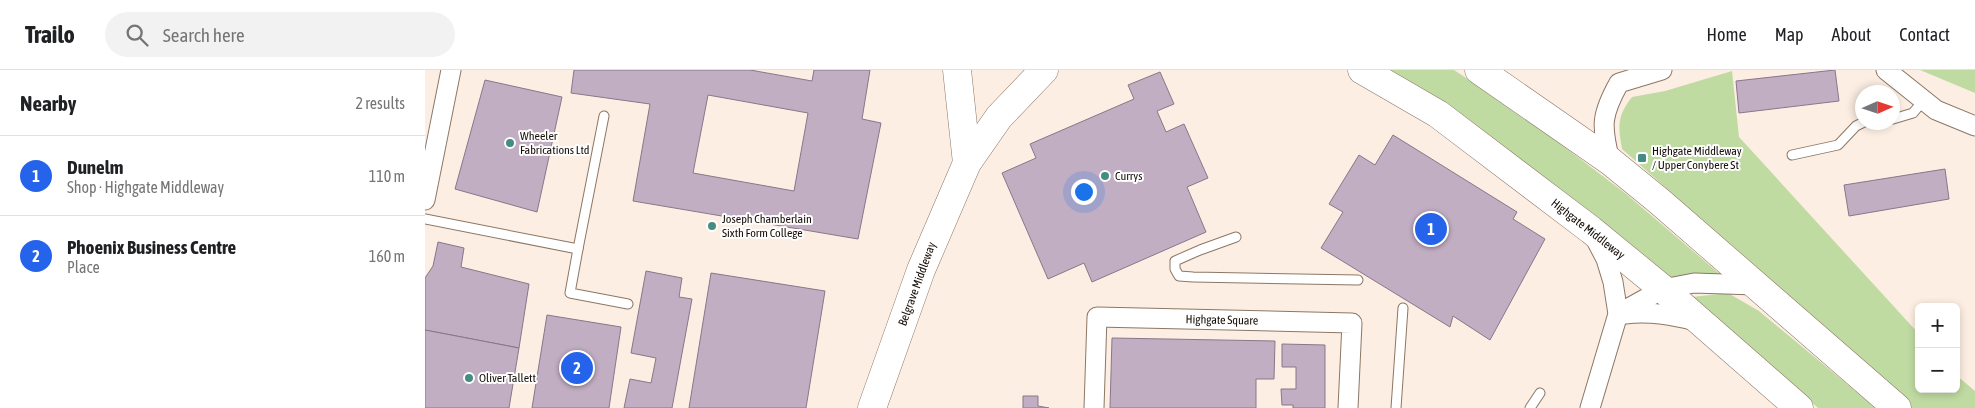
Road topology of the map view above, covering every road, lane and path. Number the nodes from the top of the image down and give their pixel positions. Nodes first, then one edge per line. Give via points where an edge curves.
1 (451, 70) edge
2 (957, 70) edge
3 (1044, 70) edge
4 (1362, 70) edge
5 (1479, 70) edge
6 (1662, 70) edge
7 (1886, 70) edge
8 (1923, 101) junction
9 (604, 116) dead end
10 (1900, 117) edge
11 (1975, 126) edge
12 (1855, 127) edge
13 (1793, 155) dead end
14 (1610, 161) junction
15 (967, 163) junction
16 (425, 200) edge
17 (425, 219) edge
18 (1591, 230) junction
19 (1236, 237) dead end
20 (578, 248) junction
21 (1359, 280) dead end
22 (1756, 285) junction
23 (1663, 289) junction
24 (628, 304) dead end
25 (1403, 308) dead end
26 (1618, 314) junction
27 (1700, 322) junction
28 (1540, 393) dead end
29 (872, 408) edge
30 (1094, 408) edge
31 (1349, 408) edge
32 (1396, 408) edge
33 (1530, 408) edge
34 (1590, 408) edge
35 (1799, 408) edge
36 (1897, 408) edge

1 - 16 street
2 - 15 highway, Belgrave Middleway
3 - 15 highway, Belgrave Middleway via 999,117
4 - 18 highway, Highgate Middleway via 1438,114
5 - 14 highway
6 - 14 street via 1619,83 1607,104 1603,133
7 - 8 street
8 - 10 lane via 1913,113
8 - 11 street via 1935,110
9 - 20 lane
12 - 13 lane via 1838,145
14 - 22 highway
15 - 29 highway, Belgrave Middleway via 921,270
17 - 20 lane
18 - 23 highway, Highgate Middleway
18 - 26 street via 1606,260
19 - 21 lane via 1175,261 1179,276
20 - 24 lane via 570,293
22 - 23 street via 1694,283
22 - 36 highway
23 - 26 street
23 - 27 highway, Highgate Middleway
25 - 32 lane
26 - 27 street via 1670,314
26 - 34 street
27 - 35 highway, Highgate Middleway
28 - 33 lane
30 - 31 street, Highgate Square via 1097,317 1352,323

